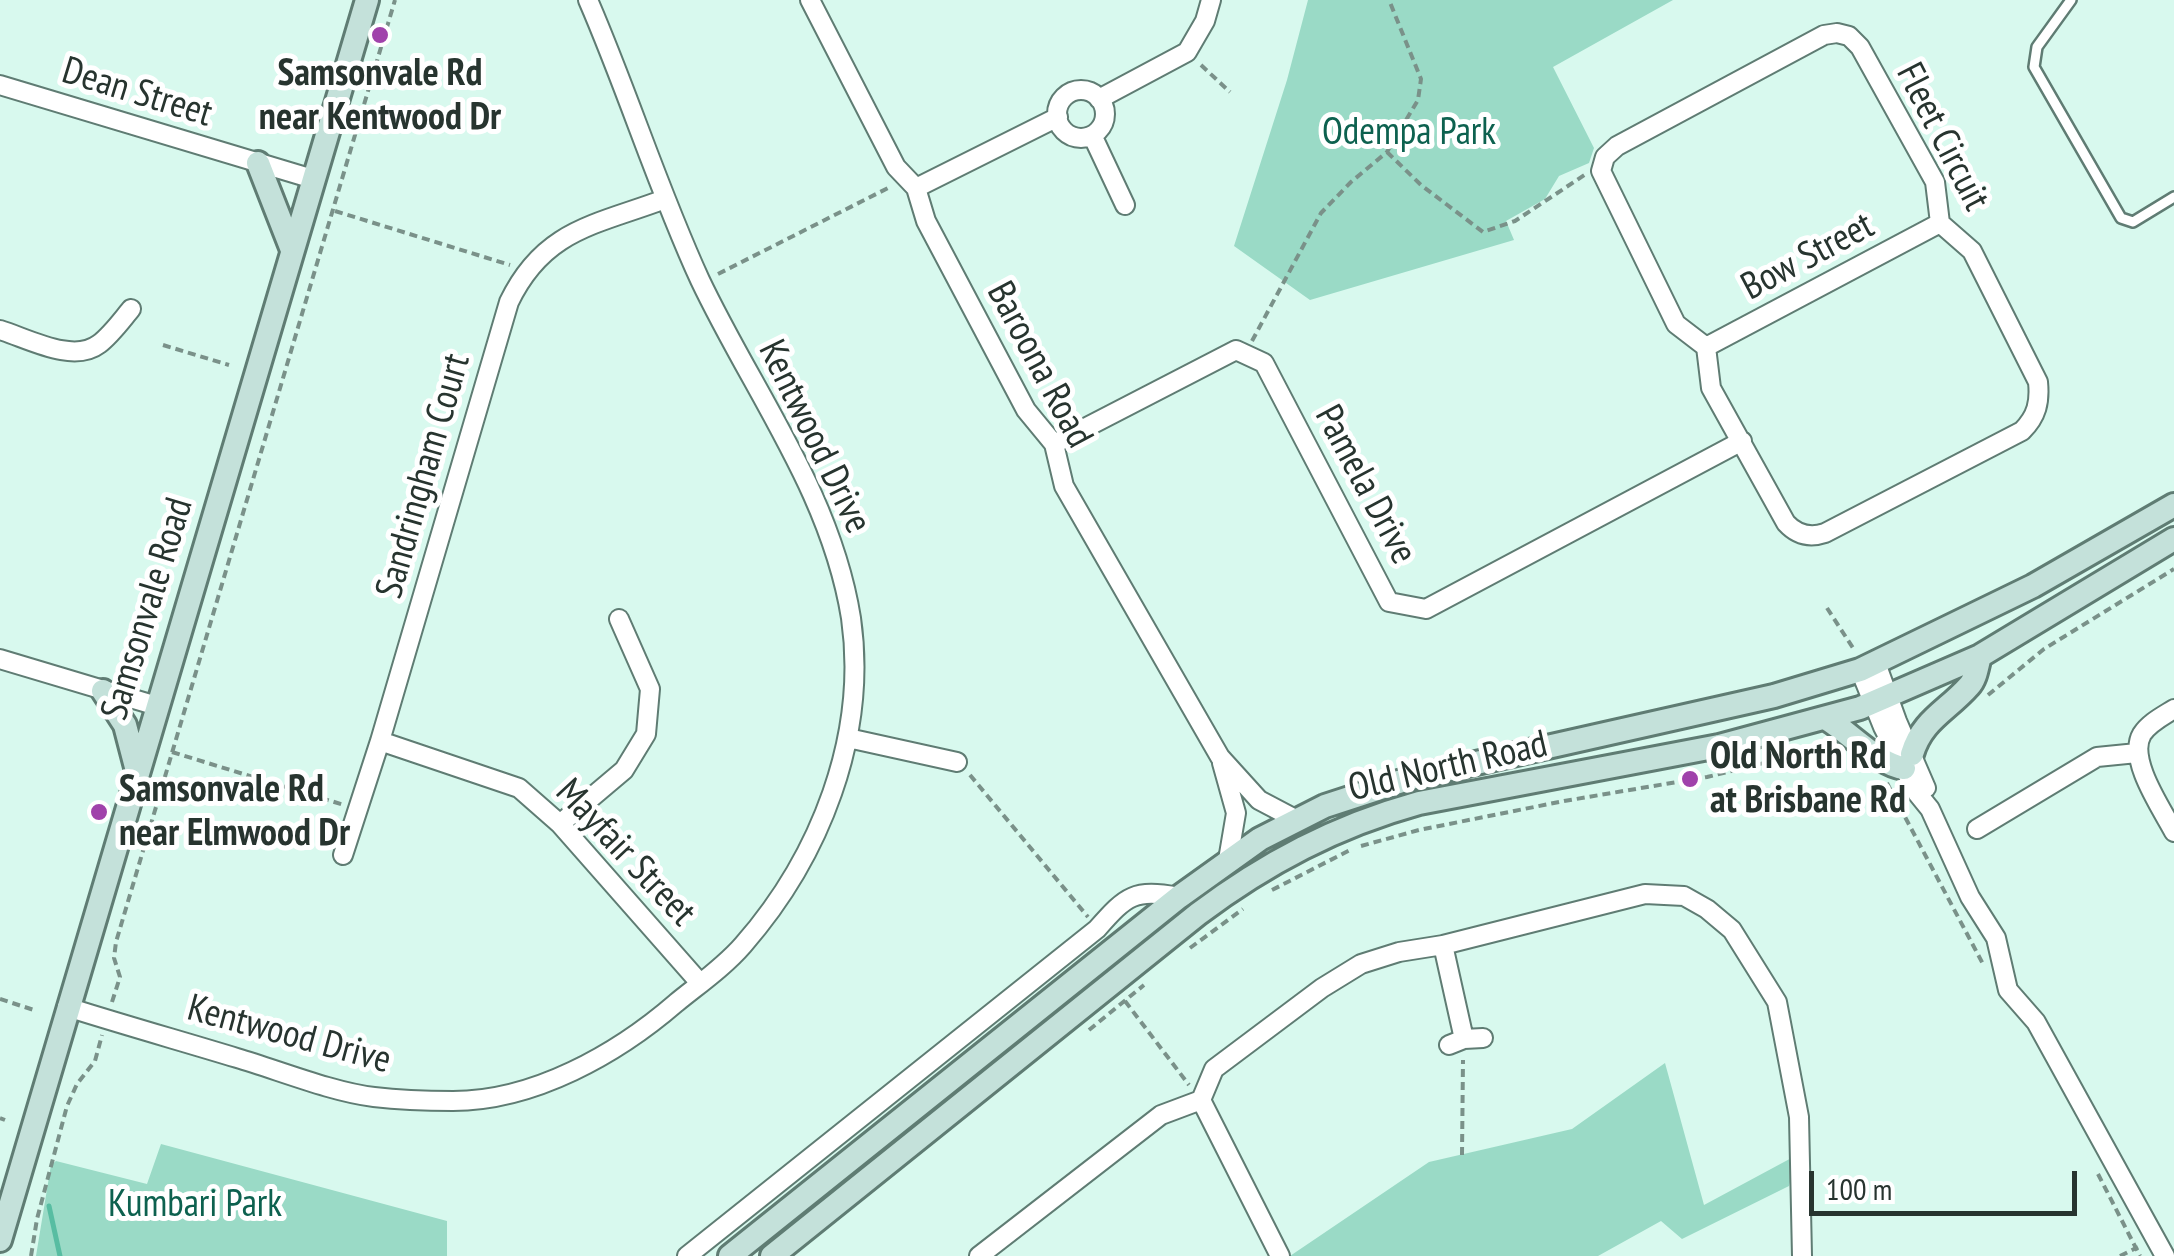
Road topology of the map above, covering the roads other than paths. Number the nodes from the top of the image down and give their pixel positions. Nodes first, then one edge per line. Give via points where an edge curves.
1 (588, 0) edge
2 (810, 0) edge
3 (1211, 0) edge
4 (2071, 0) edge
5 (364, 1) edge
6 (0, 85) edge
7 (1099, 98) junction
8 (1058, 117) junction
9 (1093, 136) junction
10 (258, 163) junction
11 (314, 179) junction
12 (911, 184) junction
13 (2174, 197) edge
14 (665, 199) junction
15 (1125, 205) dead end
16 (1940, 224) junction
17 (292, 250) junction
18 (131, 310) dead end
19 (0, 330) edge
20 (1706, 347) junction
21 (1742, 441) junction
22 (1054, 444) junction
23 (2174, 505) edge
24 (2174, 539) edge
25 (619, 620) dead end
26 (1980, 656) junction
27 (0, 659) edge
28 (1863, 660) junction
29 (103, 690) junction
30 (1880, 701) junction
31 (156, 706) junction
32 (2174, 710) edge
33 (1828, 730) junction
34 (848, 738) junction
35 (380, 741) junction
36 (2137, 753) junction
37 (1220, 758) junction
38 (1908, 761) junction
39 (957, 762) road end
40 (137, 771) junction
41 (1296, 820) junction
42 (560, 824) junction
43 (1977, 829) dead end
44 (2174, 832) edge
45 (343, 856) dead end
46 (1228, 860) junction
47 (1179, 897) junction
48 (1442, 945) junction
49 (700, 983) junction
50 (67, 1008) junction
51 (1465, 1041) road end
52 (1200, 1100) junction
53 (0, 1240) edge
54 (687, 1256) edge
55 (730, 1256) edge
56 (772, 1256) edge
57 (979, 1256) edge
58 (1280, 1256) edge
59 (1802, 1256) edge
60 (2165, 1256) edge

1 - 14 street, Kentwood Drive
2 - 12 street, Baroona Road
3 - 7 street via 1187,52
4 - 13 lane via 2037,46 2034,66 2121,218 2133,222
5 - 11 main road, Samsonvale Road
6 - 10 street, Dean Street
7 - 8 street via 1088,90 1069,92
7 - 9 street via 1105,122
8 - 9 street via 1074,138
8 - 12 street
9 - 15 street
10 - 11 street, Dean Street
10 - 17 main road
11 - 17 main road, Samsonvale Road
12 - 22 street, Baroona Road via 1026,410
14 - 34 street, Kentwood Drive via 701,282 812,490 836,553 851,621
14 - 35 street, Sandringham Court via 559,238 522,276
16 - 20 street, Bow Street
16 - 20 street, Fleet Circuit via 1935,182 1860,47 1844,34 1824,35 1605,157 1601,171 1676,324
16 - 21 street, Fleet Circuit via 1972,251 2038,382 2038,408 2027,426 1814,536 1786,523
17 - 31 main road, Samsonvale Road
18 - 19 street via 87,351
20 - 21 street, Fleet Circuit via 1711,388
21 - 22 street, Pamela Drive via 1426,609 1389,602 1264,363 1236,350
22 - 37 street, Baroona Road via 1064,486
23 - 28 main road, Old North Road via 2034,586
24 - 26 main road, Old North Road
25 - 42 street via 650,689 646,734 624,770
26 - 30 main road, Old North Road
26 - 38 main road via 1972,684 1926,724
27 - 29 street
28 - 30 street
28 - 41 main road, Old North Road via 1774,696 1414,777
29 - 31 street
29 - 40 main road via 124,725
30 - 33 main road, Old North Road
30 - 38 street
31 - 40 main road, Samsonvale Road
32 - 36 street via 2143,732
33 - 38 main road via 1850,733 1889,766
33 - 56 main road, Old North Road via 1419,803 1301,847 1198,914
34 - 39 street
34 - 49 street, Kentwood Drive via 809,852 778,904
35 - 42 street, Mayfair Street via 519,788
35 - 45 street, Sandringham Court
36 - 43 street via 2097,757
36 - 44 street
37 - 41 street, Baroona Road via 1259,800
37 - 46 street, Baroona Road via 1236,812
38 - 60 street via 1996,938 2008,990 2036,1022
40 - 50 main road, Samsonvale Road
41 - 46 main road, Old North Road
42 - 49 street, Mayfair Street
46 - 47 main road, Old North Road
47 - 54 street via 1141,892 1116,908
47 - 55 main road, Old North Road
48 - 51 street
48 - 52 street via 1361,964 1335,980 1214,1069
48 - 59 street via 1646,894 1684,896 1732,930 1778,1002 1787,1042 1799,1117
49 - 50 street, Kentwood Drive via 643,1032 589,1064 533,1087 458,1101 370,1097
50 - 53 main road, Samsonvale Road
52 - 57 street via 1161,1116
52 - 58 street

